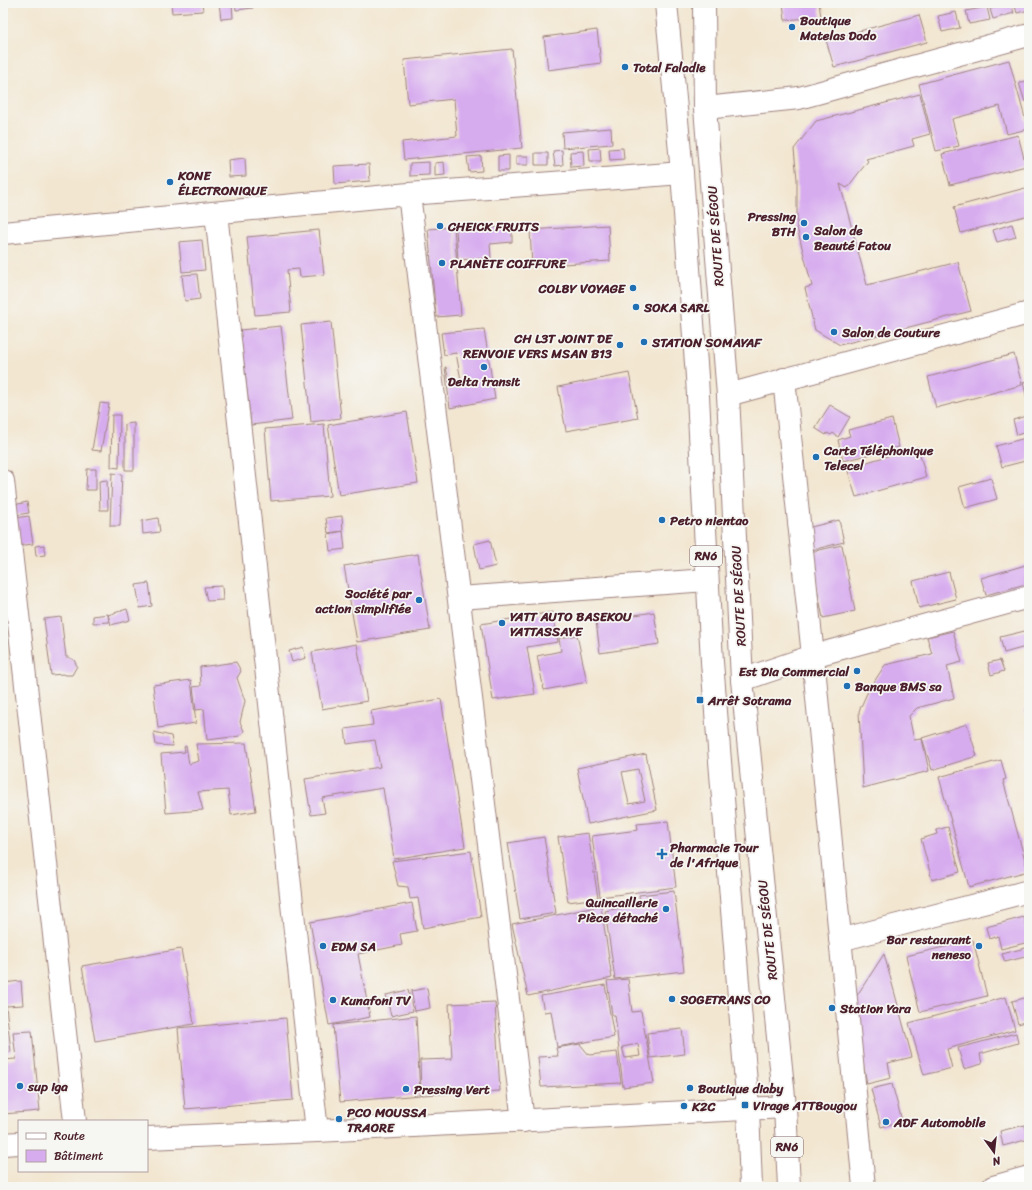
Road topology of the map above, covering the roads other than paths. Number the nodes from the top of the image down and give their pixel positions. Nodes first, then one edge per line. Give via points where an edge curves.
1 (666, 3) edge
2 (704, 3) edge
3 (1029, 35) edge
4 (705, 108) junction
5 (682, 173) junction
6 (409, 194) junction
7 (216, 213) junction
8 (3, 233) edge
9 (1029, 313) edge
10 (784, 379) junction
11 (728, 395) junction
12 (3, 481) edge
13 (707, 580) junction
14 (1029, 597) edge
15 (459, 598) junction
16 (813, 656) junction
17 (742, 680) junction
18 (1029, 891) edge
19 (840, 940) junction
20 (785, 1107) junction
21 (748, 1108) junction
22 (75, 1120) edge
23 (523, 1121) junction
24 (317, 1131) junction
25 (148, 1138) edge
26 (18, 1143) edge
27 (3, 1144) edge
28 (1029, 1177) edge
29 (751, 1187) edge
30 (789, 1187) edge
31 (864, 1187) edge
32 (993, 1187) edge

1 - 5 main road, RN6
2 - 4 main road, ROUTE DE SÉGOU / RN6
3 - 4 main road via 799,98
4 - 11 main road, ROUTE DE SÉGOU / RN6
5 - 6 main road
5 - 13 main road, RN6 via 697,377
6 - 7 main road
6 - 15 main road
7 - 8 main road
7 - 24 main road
9 - 10 main road
10 - 11 main road
10 - 16 main road
11 - 17 main road, ROUTE DE SÉGOU / RN6
12 - 22 main road
13 - 15 main road
13 - 21 main road, RN6
14 - 16 main road
15 - 23 main road
16 - 17 main road
16 - 19 main road
17 - 20 main road, ROUTE DE SÉGOU / RN6
18 - 19 main road
19 - 31 main road
20 - 21 main road
20 - 30 main road, ROUTE DE SÉGOU / RN6
21 - 23 main road
21 - 29 main road, RN6
23 - 24 main road
24 - 25 main road
26 - 27 main road
28 - 32 main road

